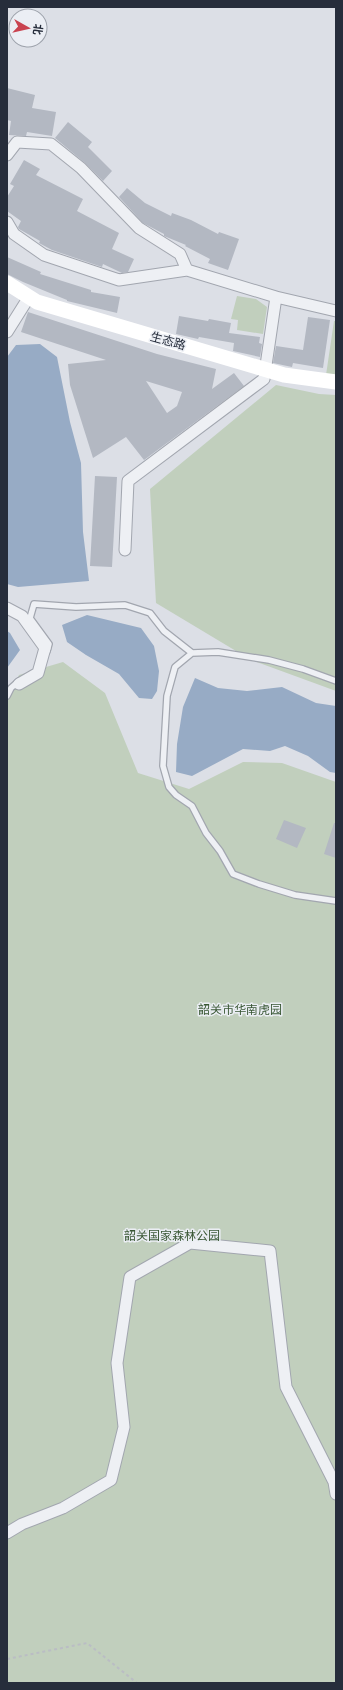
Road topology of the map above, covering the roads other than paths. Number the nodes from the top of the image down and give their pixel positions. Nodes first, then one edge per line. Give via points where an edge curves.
1 (7, 155) edge
2 (7, 222) edge
3 (187, 270) junction
4 (7, 283) edge
5 (29, 297) junction
6 (276, 297) junction
7 (336, 311) edge
8 (7, 332) edge
9 (266, 369) junction
10 (336, 382) edge
11 (125, 550) dead end
12 (7, 608) edge
13 (192, 653) junction
14 (42, 661) junction
15 (336, 681) edge
16 (19, 684) dead end
17 (7, 696) edge
18 (336, 901) edge
19 (336, 1494) edge
20 (7, 1533) edge

1 - 3 street via 17,142 51,144 81,168 139,228 180,254
2 - 3 street via 14,234 44,255 120,280
3 - 6 street
4 - 5 street, 生态路
5 - 8 street
5 - 9 street, 生态路 via 37,302
6 - 7 street
6 - 9 street
9 - 10 street, 生态路 via 284,375
9 - 11 street via 264,379 128,481
12 - 14 street via 22,616 45,648
13 - 14 lane via 164,631 150,614 125,605 76,607 34,604 30,618 49,644
13 - 15 lane via 218,652 269,660
13 - 18 lane via 175,667 167,696 163,766 169,787 192,806 233,874 295,895
14 - 16 street via 38,673
14 - 17 lane via 29,675 24,676 11,688
19 - 20 street via 334,1482 286,1387 270,1251 190,1243 130,1277 118,1363 124,1427 112,1480 63,1508 22,1524

